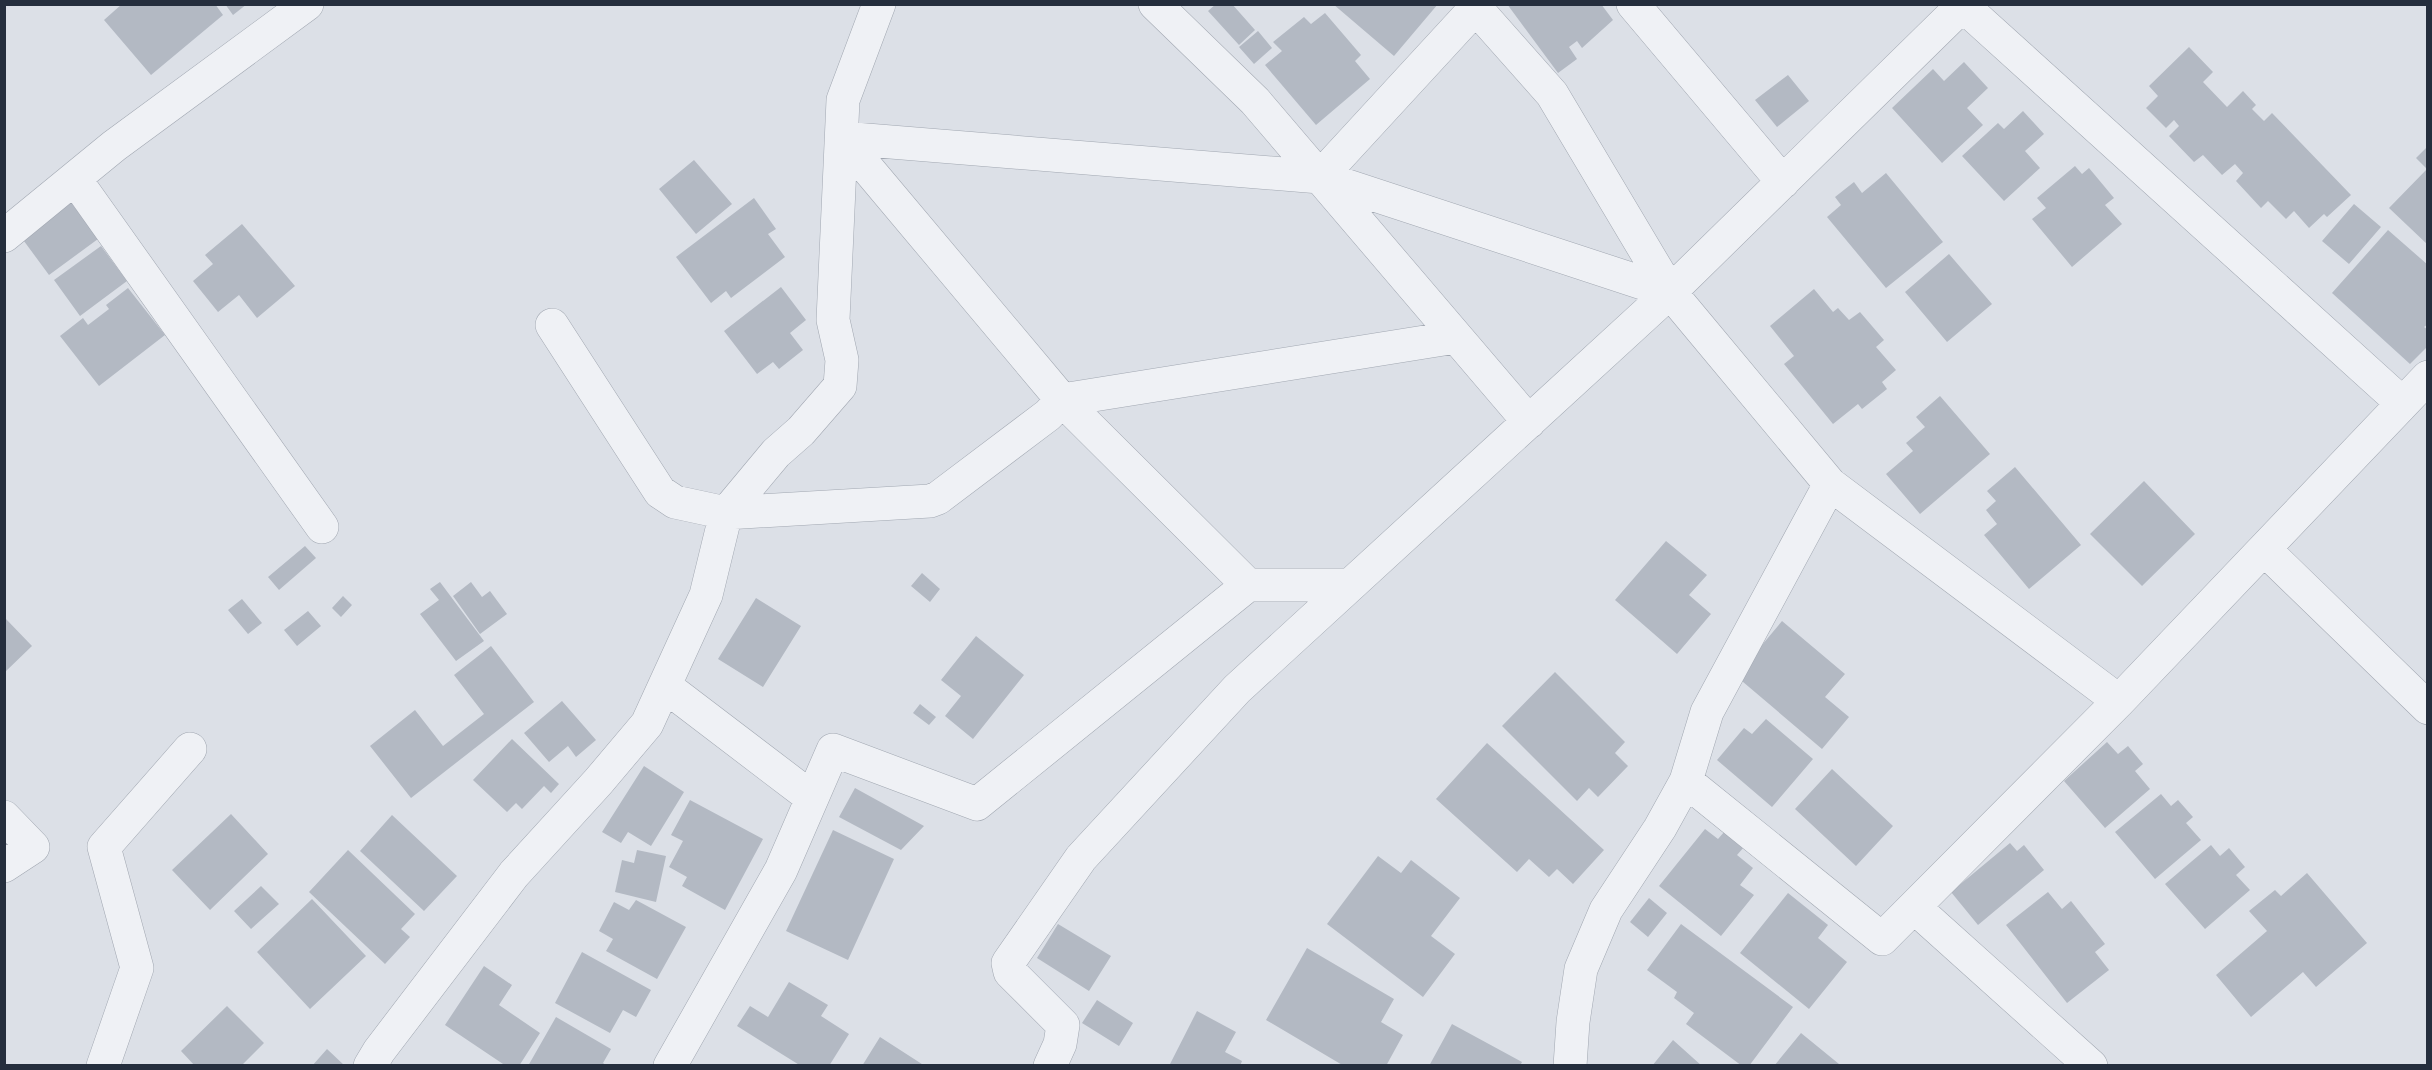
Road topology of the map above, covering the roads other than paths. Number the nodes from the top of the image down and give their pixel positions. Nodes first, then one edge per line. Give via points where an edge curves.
1 (307, 4) edge
2 (879, 4) edge
3 (1633, 4) edge
4 (1963, 5) edge
5 (1172, 10) edge
6 (842, 138) junction
7 (1320, 177) junction
8 (75, 178) junction
9 (1783, 182) junction
10 (4, 236) edge
11 (1670, 292) junction
12 (552, 325) dead end
13 (1456, 337) junction
14 (2427, 377) edge
15 (1062, 400) junction
16 (2402, 404) junction
17 (1529, 422) junction
18 (1830, 484) junction
19 (726, 513) junction
20 (322, 527) dead end
21 (2264, 549) junction
22 (1248, 585) junction
23 (1350, 585) junction
24 (664, 686) junction
25 (2119, 701) junction
26 (2427, 708) edge
27 (190, 749) dead end
28 (1686, 781) junction
29 (812, 798) junction
30 (4, 817) edge
31 (4, 866) edge
32 (1914, 907) junction
33 (103, 1065) edge
34 (370, 1065) edge
35 (670, 1065) edge
36 (1050, 1065) edge
37 (1570, 1065) edge
38 (2091, 1065) edge

1 - 8 street
2 - 6 street via 843,100
3 - 9 street
4 - 9 street
4 - 16 street
5 - 7 street
6 - 7 street
6 - 15 street
6 - 19 street via 833,320 842,360 840,386
7 - 11 street
7 - 11 street via 1471,13 1478,13 1552,94
7 - 13 street
8 - 10 street
8 - 20 street
9 - 11 street
11 - 17 street
11 - 18 street
12 - 19 street via 660,492 675,502
13 - 15 street
13 - 17 street
14 - 16 street
15 - 19 street via 1048,415 930,501
15 - 22 street
16 - 21 street
17 - 23 street
18 - 25 street
18 - 28 street via 1707,712
19 - 24 street via 706,595
21 - 25 street
21 - 26 street
22 - 23 street
22 - 29 street via 977,804 833,750
23 - 36 street via 1237,689 1081,858 1009,959 1010,972 1063,1025 1060,1044
24 - 29 street
24 - 34 street via 647,724 514,874
25 - 32 street
27 - 33 street via 104,847 137,968
28 - 32 street via 1882,939
28 - 37 street via 1606,910 1581,969
29 - 35 street via 781,870
30 - 31 street via 33,847
32 - 38 street

